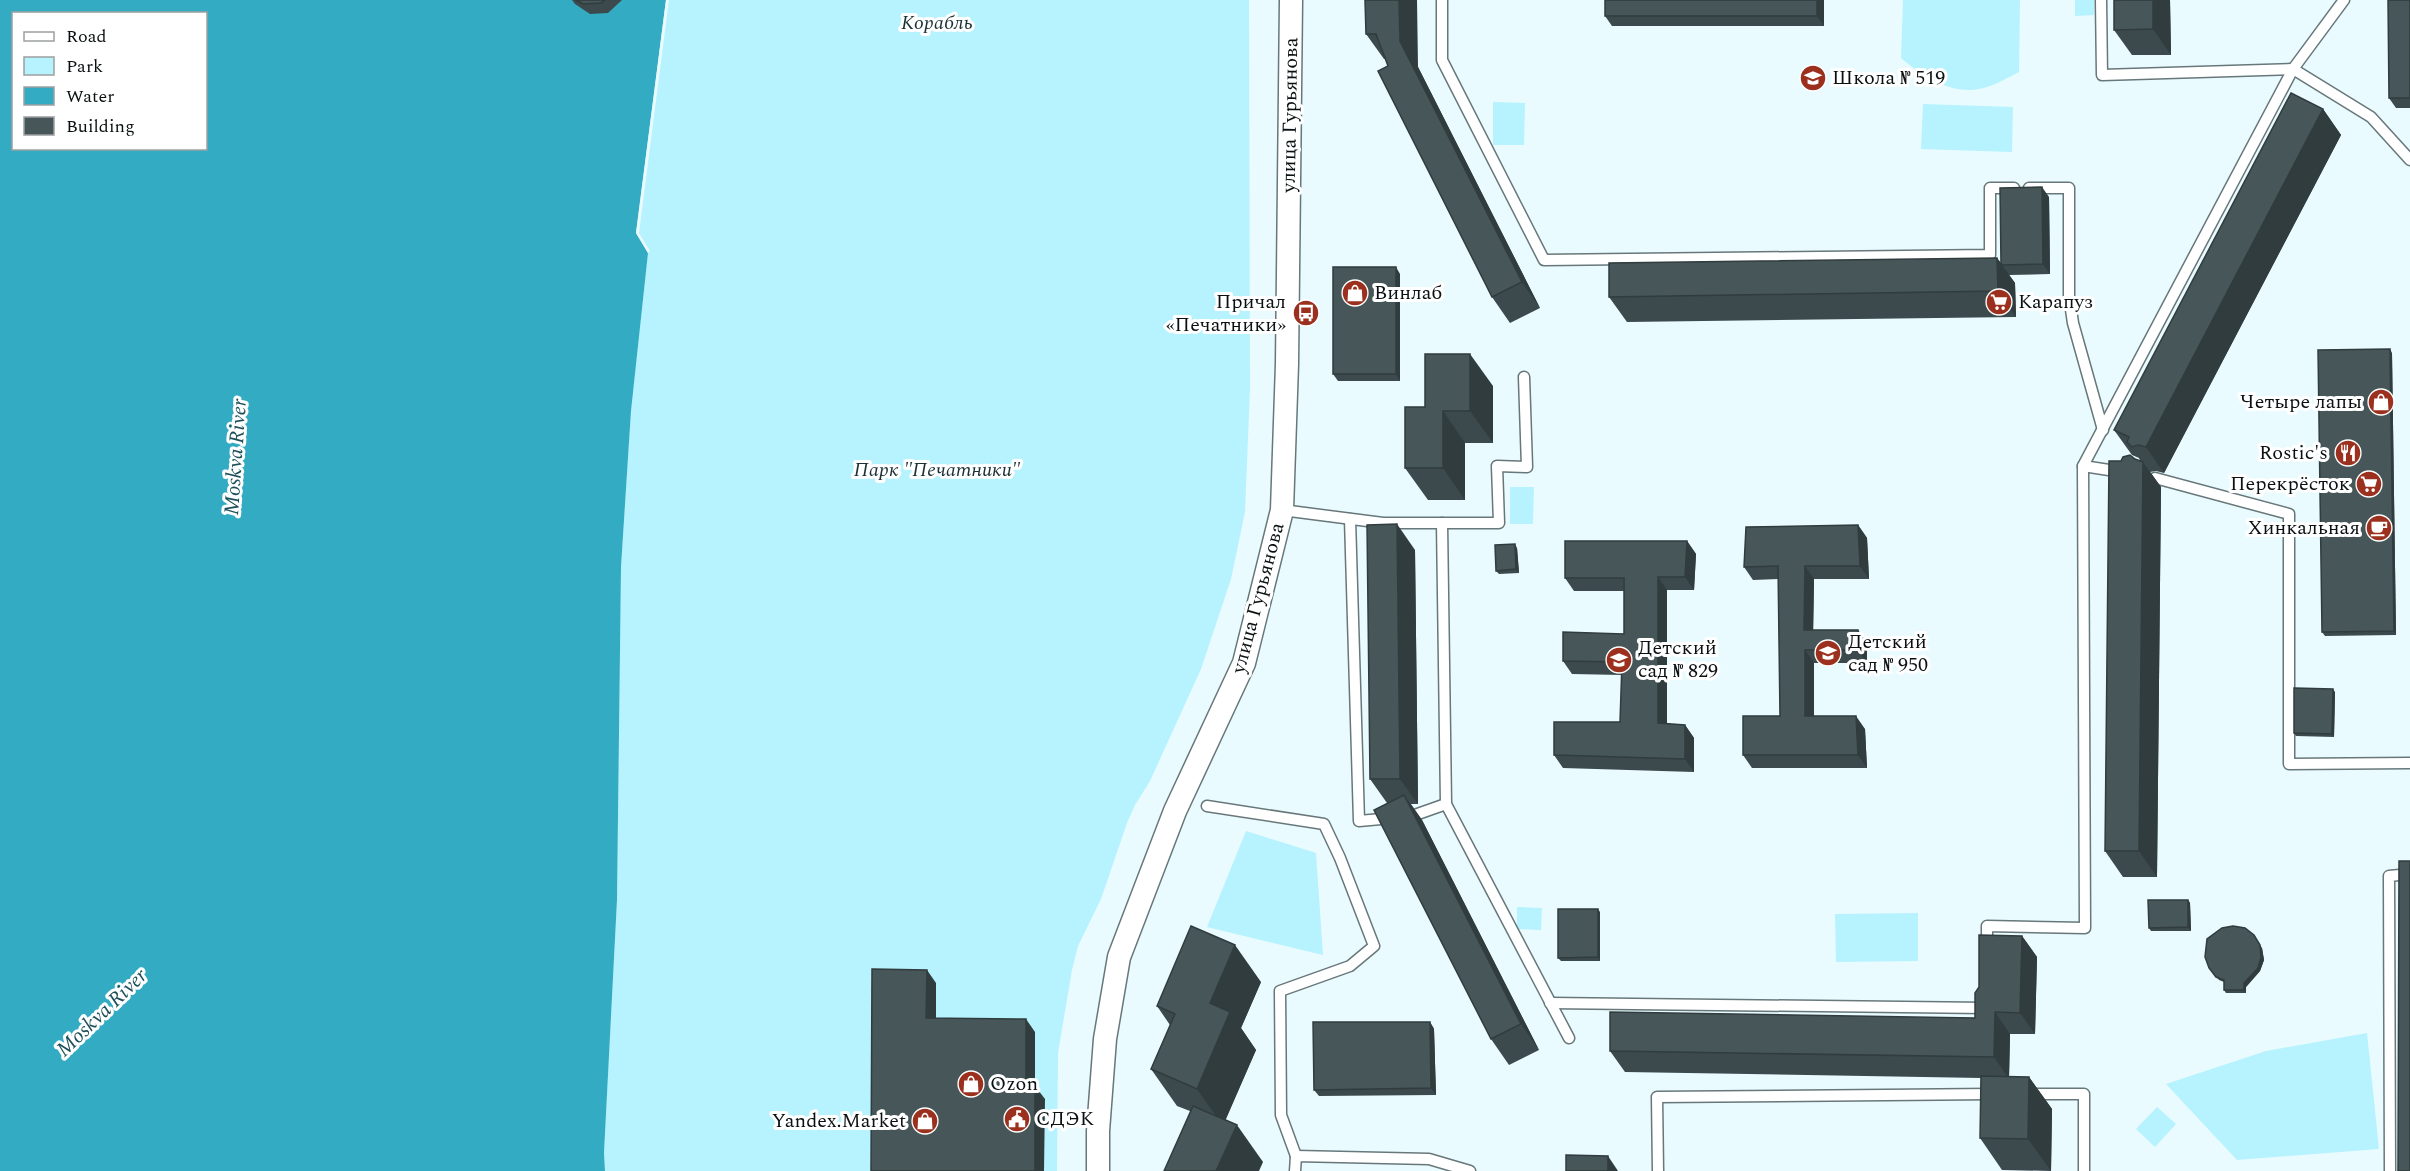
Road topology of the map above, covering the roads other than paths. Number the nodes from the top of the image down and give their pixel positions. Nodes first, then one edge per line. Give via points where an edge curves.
1 (1291, 0) edge
2 (1442, 0) edge
3 (2101, 0) edge
4 (2344, 0) edge
5 (2293, 69) junction
6 (2410, 160) edge
7 (1524, 377) dead end
8 (2103, 430) junction
9 (2083, 466) junction
10 (2133, 473) edge
11 (2155, 478) dead end
12 (1281, 510) junction
13 (1350, 519) junction
14 (1442, 523) junction
15 (2410, 763) edge
16 (1446, 804) junction
17 (1207, 806) dead end
18 (2410, 874) edge
19 (1987, 961) edge
20 (1986, 996) edge
21 (1550, 1003) junction
22 (1569, 1038) dead end
23 (2001, 1094) edge
24 (2013, 1094) edge
25 (1296, 1156) junction
26 (1098, 1171) edge
27 (1295, 1171) edge
28 (1470, 1171) edge
29 (1658, 1171) edge
30 (2084, 1171) edge
31 (2390, 1171) edge

1 - 12 street, улица Гурьянова via 1287,364
2 - 8 lane via 1442,60 1544,260 1990,255 1990,188 2069,188 2069,296 2073,324
3 - 5 lane via 2102,75
4 - 5 lane
5 - 6 lane via 2371,117
5 - 8 lane
7 - 14 lane via 1527,467 1497,466 1499,523
8 - 9 lane
9 - 10 lane
9 - 19 lane via 2085,928 1987,926
11 - 15 lane via 2289,514 2289,764
12 - 13 lane
12 - 26 street, улица Гурьянова via 1244,663 1175,811 1119,957 1104,1039
13 - 14 lane
13 - 16 lane via 1359,821 1407,816
14 - 16 lane
16 - 21 lane
17 - 25 lane via 1324,824 1374,946 1350,966 1280,991 1281,1115
18 - 31 lane via 2389,876
20 - 21 lane via 1986,1008
21 - 22 lane
23 - 29 lane via 1657,1097
24 - 30 lane via 2084,1094
25 - 27 lane
25 - 28 lane via 1429,1158

